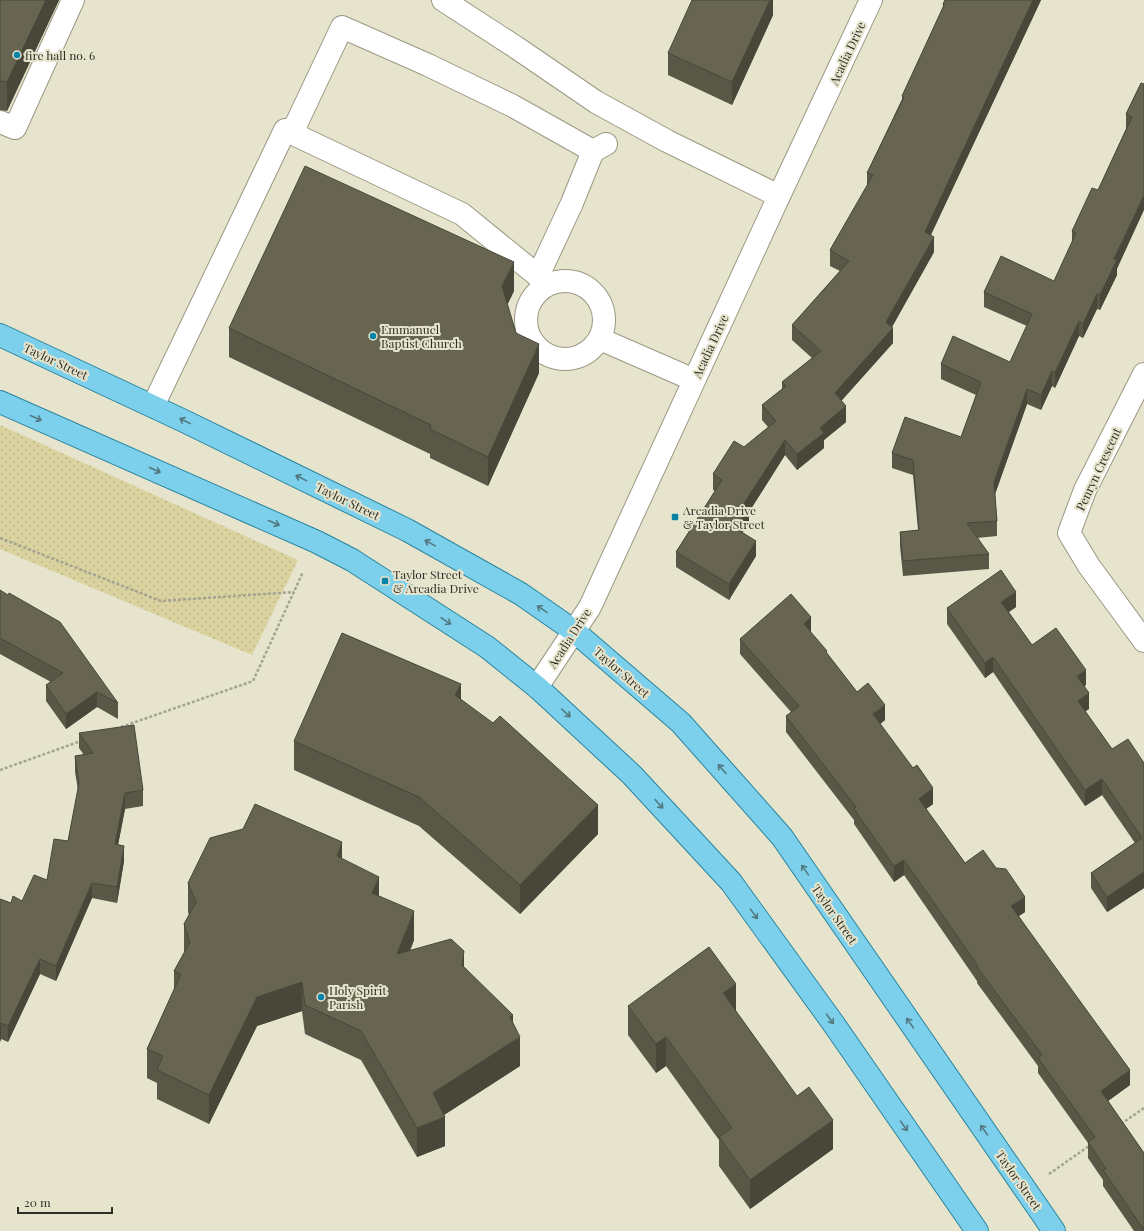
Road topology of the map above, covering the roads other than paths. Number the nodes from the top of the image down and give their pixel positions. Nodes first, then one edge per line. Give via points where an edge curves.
1 (73, 0) edge
2 (443, 0) edge
3 (871, 0) edge
4 (0, 122) edge
5 (292, 133) junction
6 (780, 196) junction
7 (543, 280) junction
8 (0, 335) edge
9 (600, 339) junction
10 (1144, 374) edge
11 (694, 380) junction
12 (0, 402) edge
13 (153, 406) junction
14 (574, 631) junction
15 (1144, 641) edge
16 (537, 686) junction
17 (977, 1231) edge
18 (1054, 1231) edge

1 - 4 street via 15,128
2 - 6 street via 596,102 667,141
3 - 6 street, Acadia Drive
5 - 7 street via 462,214
5 - 7 street via 342,27 600,147 572,203
5 - 13 street via 285,130
6 - 11 street, Acadia Drive
7 - 9 street via 572,281 584,285 594,293 605,315
7 - 9 street via 530,302 526,316 526,329 532,342 541,352 553,358 567,360 580,357 592,350
8 - 13 main road, Taylor Street
9 - 11 street
10 - 15 street, Penryn Crescent via 1085,490 1069,533 1089,566
11 - 14 street, Acadia Drive via 590,608
12 -> 16 main road via 317,542 352,560 486,647
14 -> 13 main road, Taylor Street via 521,594 407,530
14 - 16 street, Acadia Drive
18 -> 14 main road, Taylor Street via 782,837 681,723
16 -> 17 main road via 632,775 731,882

